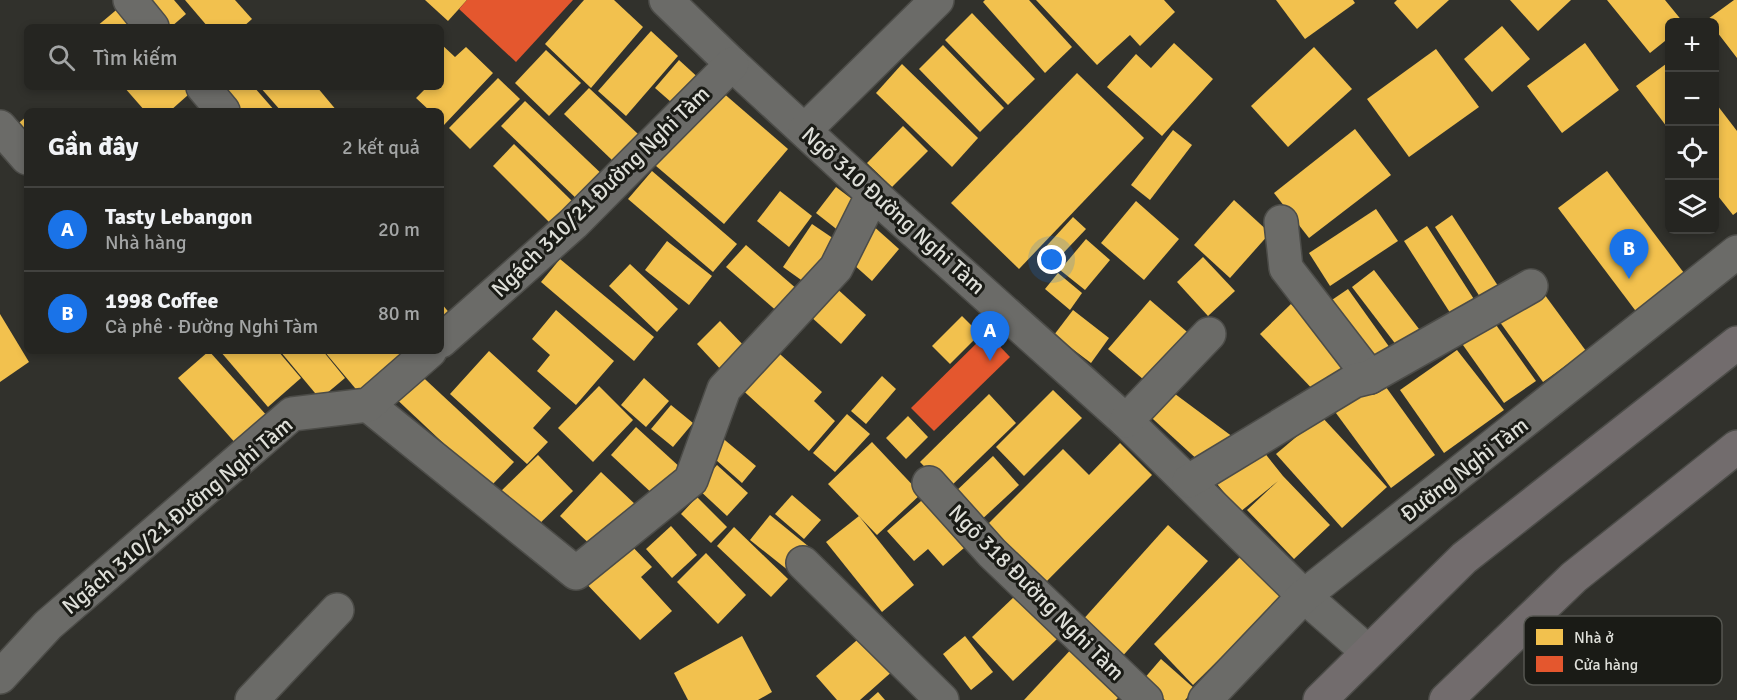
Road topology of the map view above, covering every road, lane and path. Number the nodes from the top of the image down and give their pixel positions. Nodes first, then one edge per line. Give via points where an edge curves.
1 (130, 0) edge
2 (666, 0) edge
3 (937, 0) edge
4 (150, 24) edge
5 (732, 63) junction
6 (206, 90) edge
7 (220, 108) edge
8 (0, 128) edge
9 (805, 130) junction
10 (24, 155) edge
11 (873, 194) junction
12 (1281, 222) dead end
13 (1737, 252) edge
14 (1531, 286) dead end
15 (1209, 334) dead end
16 (444, 338) edge
17 (1737, 344) edge
18 (427, 354) edge
19 (1370, 377) junction
20 (368, 405) junction
21 (1126, 421) junction
22 (1737, 447) edge
23 (1189, 482) junction
24 (929, 483) dead end
25 (803, 562) dead end
26 (1304, 596) junction
27 (337, 610) dead end
28 (1533, 616) edge
29 (1524, 625) edge
30 (1368, 652) junction
31 (0, 676) edge
32 (252, 700) edge
33 (942, 700) edge
34 (1146, 700) edge
35 (1205, 700) edge
36 (1320, 700) edge
37 (1446, 700) edge

1 - 4 street
2 - 5 street, Ngõ 310 Đường Nghi Tàm
3 - 9 street
5 - 9 street, Ngõ 310 Đường Nghi Tàm
5 - 16 street, Ngách 310/21 Đường Nghi Tàm via 573,224
6 - 7 street
8 - 10 street
9 - 11 street, Ngõ 310 Đường Nghi Tàm
11 - 20 street via 836,268 724,389 691,480 576,573
11 - 21 street, Ngõ 310 Đường Nghi Tàm
12 - 19 street via 1286,268
13 - 26 street, Đường Nghi Tàm
14 - 19 street
15 - 21 street
17 - 30 main road via 1464,558
18 - 20 street
19 - 23 street via 1354,381
20 - 31 street, Ngách 310/21 Đường Nghi Tàm via 292,414 48,625
21 - 23 street, Ngõ 310 Đường Nghi Tàm
22 - 28 main road via 1574,577
23 - 26 street, Ngõ 310 Đường Nghi Tàm
24 - 34 street, Ngõ 318 Đường Nghi Tàm via 992,553
25 - 33 street
26 - 30 street, Ngõ 310 Đường Nghi Tàm
26 - 35 street, Đường Nghi Tàm
27 - 32 street
29 - 37 main road
30 - 36 main road

